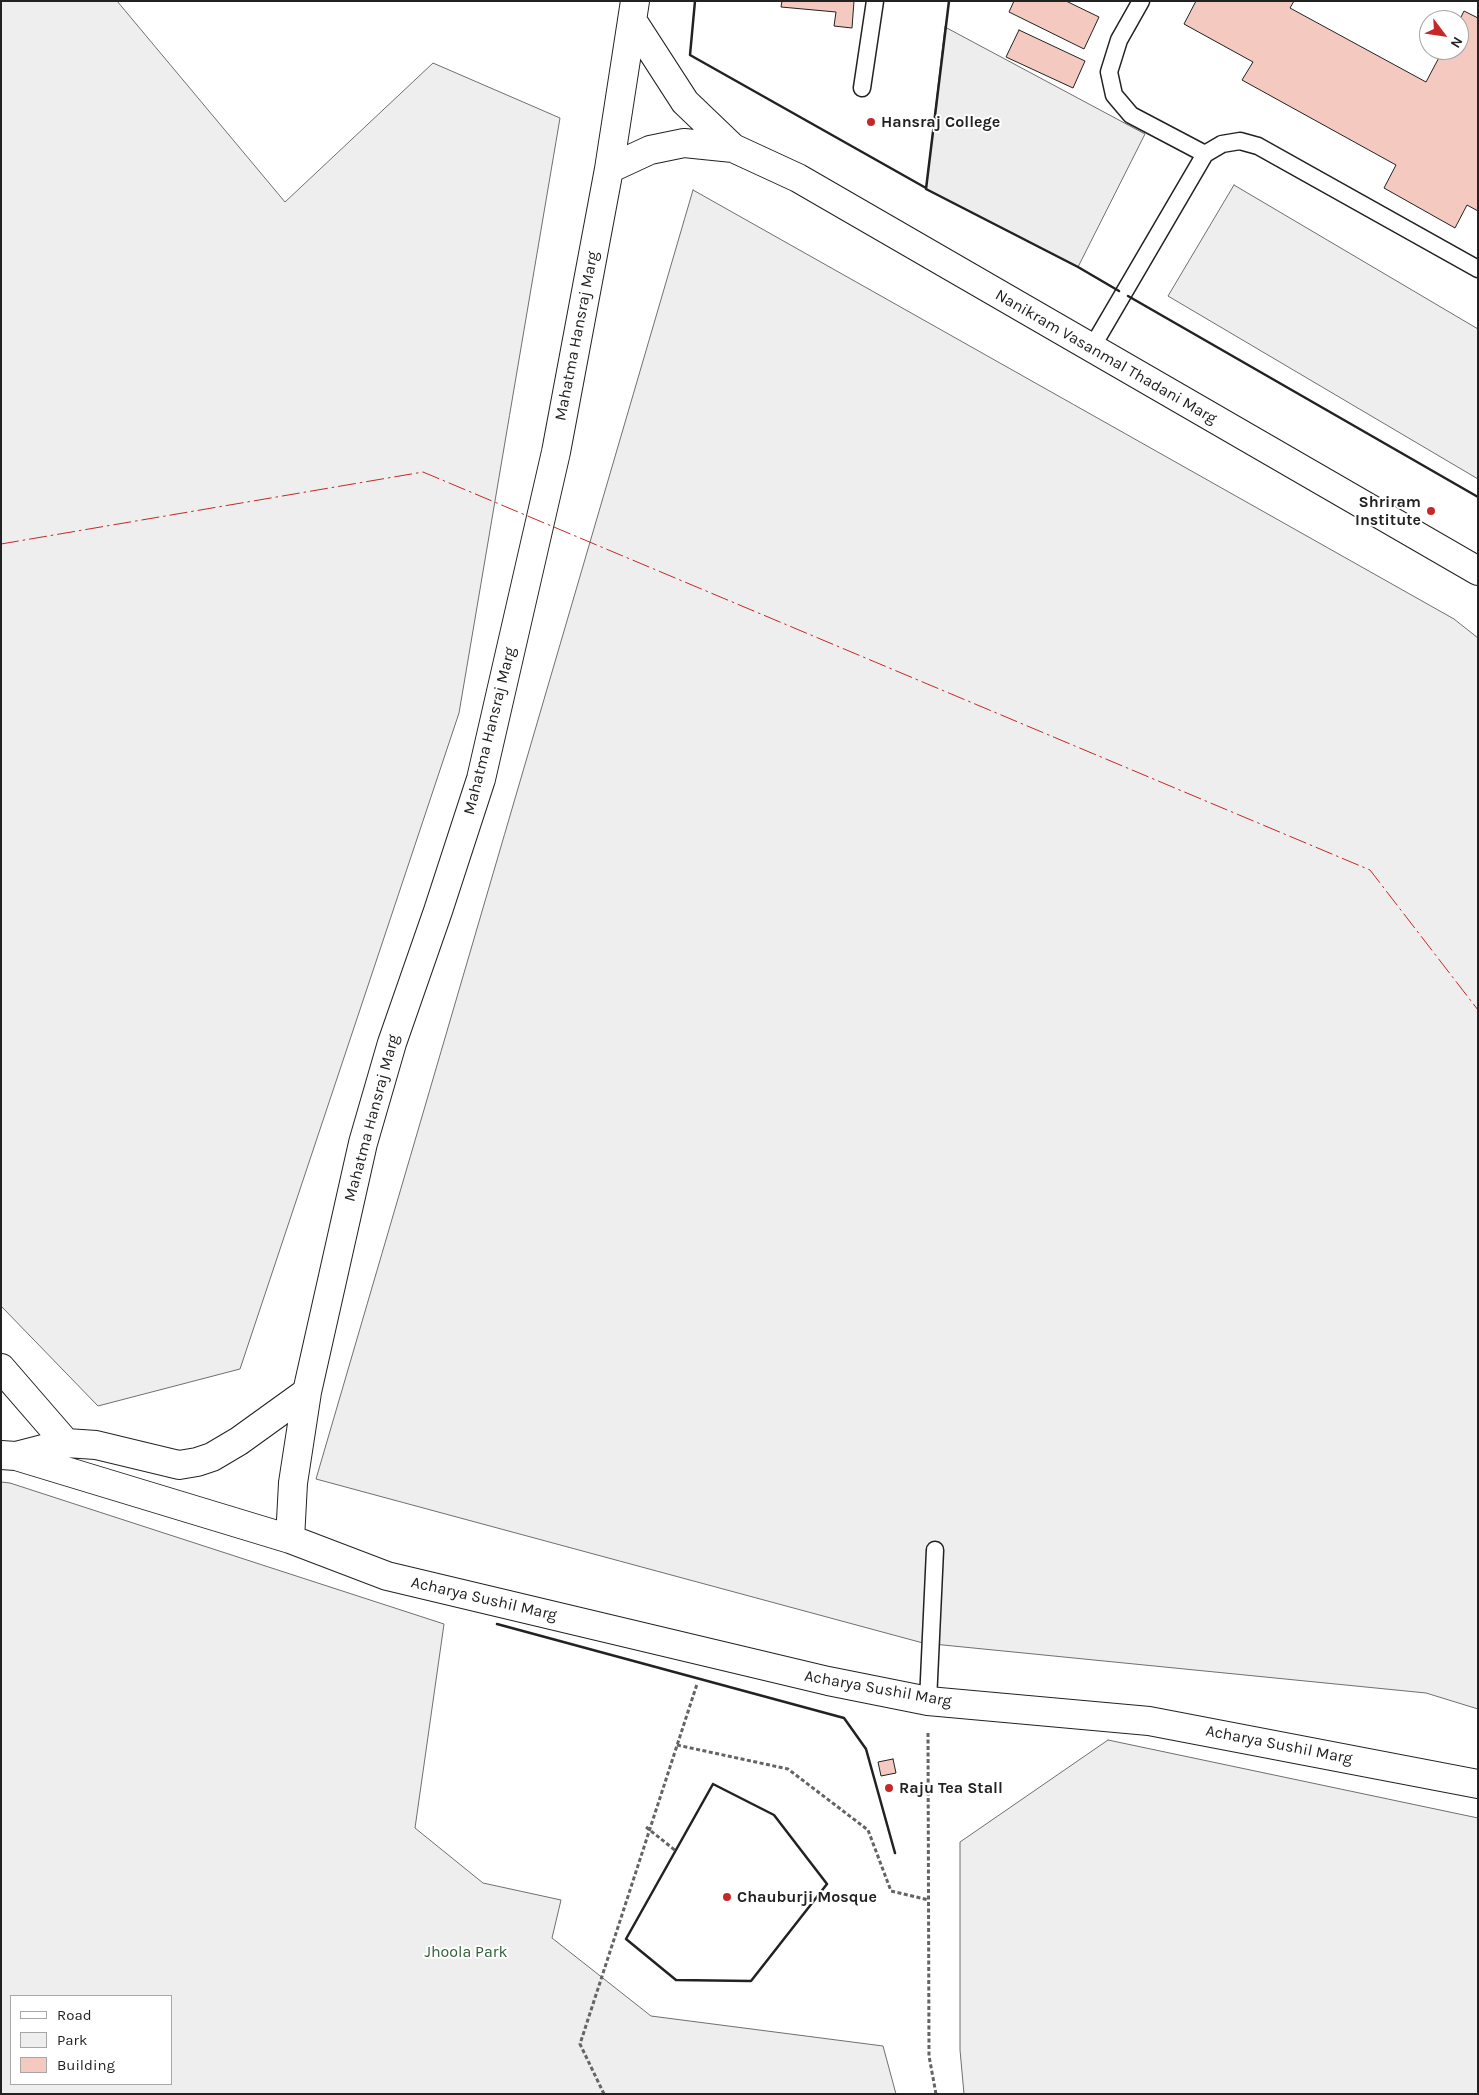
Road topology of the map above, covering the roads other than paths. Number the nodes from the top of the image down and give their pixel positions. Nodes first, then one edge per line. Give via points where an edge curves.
1 (875, 1) edge
2 (1141, 1) edge
3 (633, 11) edge
4 (862, 88) dead end
5 (733, 148) junction
6 (1204, 154) junction
7 (609, 169) junction
8 (1478, 269) edge
9 (1091, 349) junction
10 (1478, 572) edge
11 (1, 1368) edge
12 (306, 1392) junction
13 (66, 1443) junction
14 (8, 1456) edge
15 (290, 1539) junction
16 (935, 1550) dead end
17 (928, 1701) junction
18 (1478, 1784) edge

1 - 4 lane
2 - 6 lane via 1119,40 1109,72 1114,95 1131,115
3 - 5 street via 672,85
3 - 7 street, Mahatma Hansraj Marg
5 - 7 street via 684,143 650,150
5 - 9 street, Nanikram Vasanmal Thadani Marg via 798,178
6 - 8 lane via 1222,144 1240,141 1258,146
6 - 9 lane
7 - 12 street, Mahatma Hansraj Marg via 556,452 481,779 392,1043 362,1143
9 - 10 street, Nanikram Vasanmal Thadani Marg
11 - 13 street
12 - 13 street via 239,1441 197,1462 178,1465 96,1445
12 - 15 street, Mahatma Hansraj Marg via 293,1483
13 - 14 street
14 - 15 street, Acharya Sushil Marg
15 - 17 street, Acharya Sushil Marg via 387,1576 828,1682
16 - 17 lane
17 - 18 street, Acharya Sushil Marg via 1149,1721

